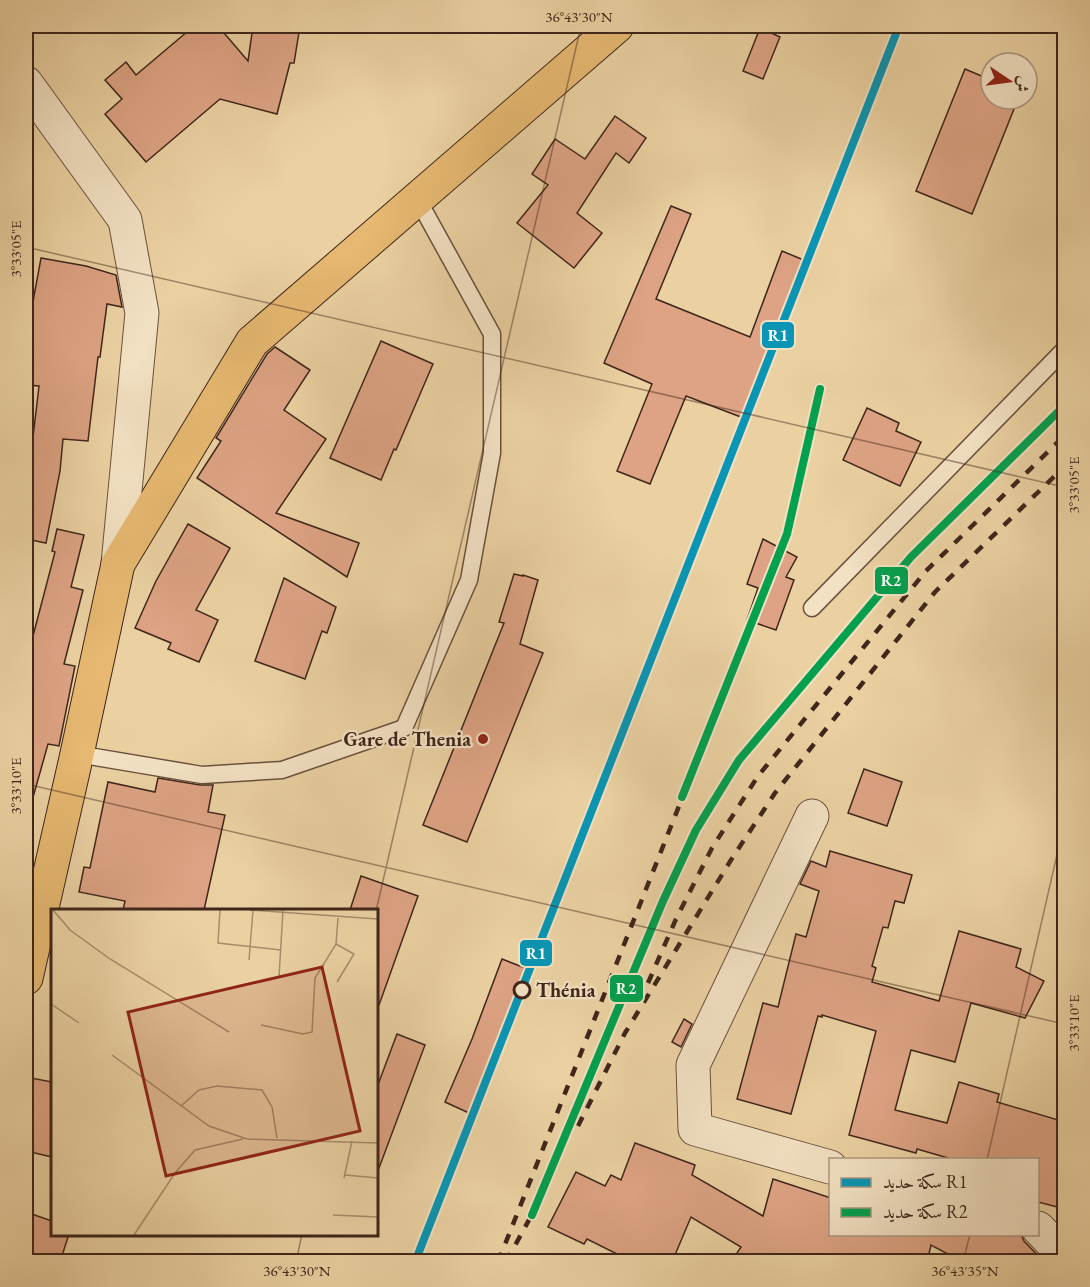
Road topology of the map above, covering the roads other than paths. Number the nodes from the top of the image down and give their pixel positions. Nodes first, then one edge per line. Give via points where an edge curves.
1 (617, 26) edge
2 (26, 83) edge
3 (417, 198) junction
4 (1065, 350) edge
5 (118, 564) junction
6 (812, 608) dead end
7 (77, 754) junction
8 (812, 816) dead end
9 (26, 978) edge
10 (829, 1166) edge
11 (1039, 1229) edge
12 (1065, 1256) edge

1 - 3 main road
2 - 5 street via 124,220 138,290 142,313
3 - 5 main road via 252,342
3 - 7 lane via 492,334 492,453 469,580 404,728 282,770 202,775
4 - 6 lane
5 - 7 main road
7 - 9 main road
8 - 10 street via 693,1065 695,1129
11 - 12 street

